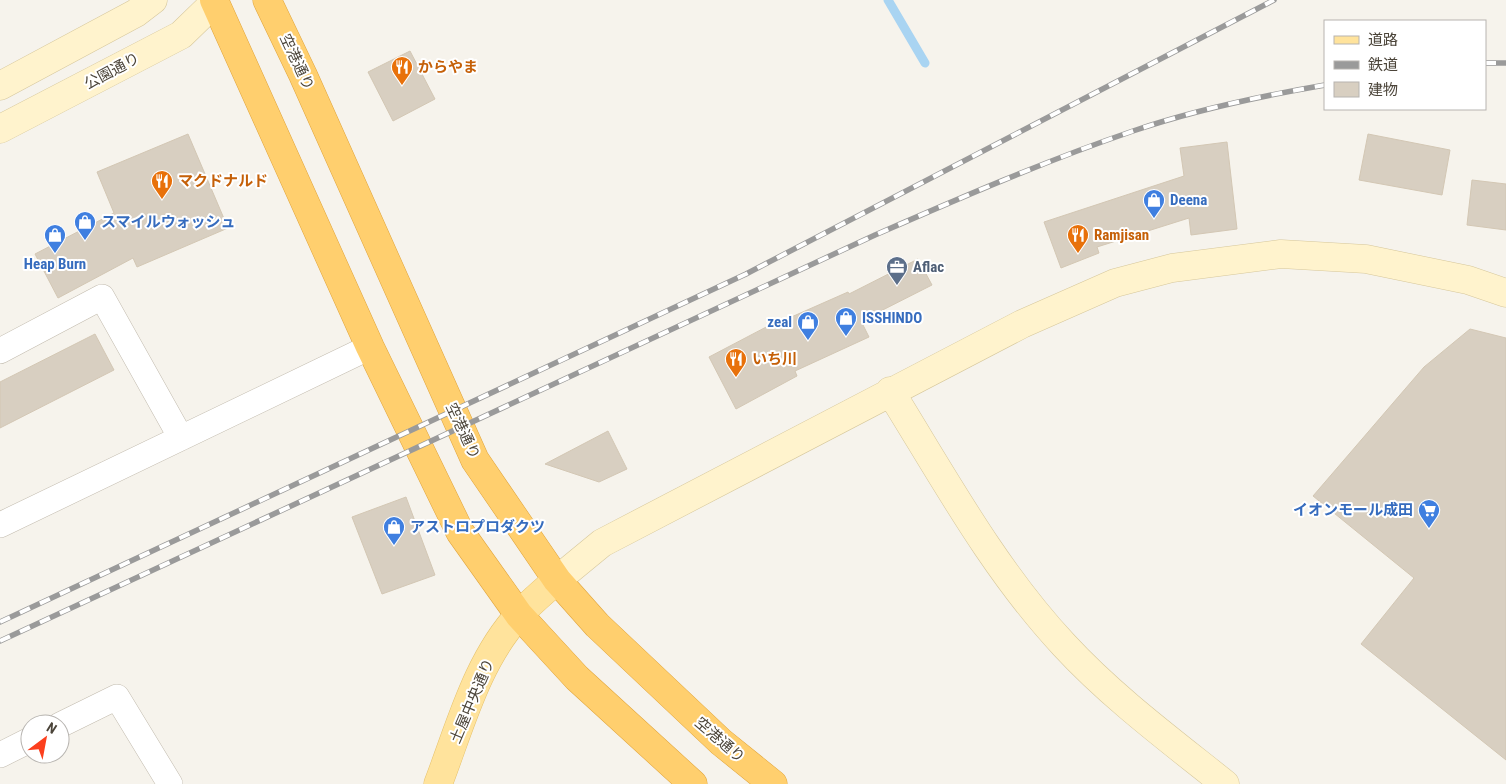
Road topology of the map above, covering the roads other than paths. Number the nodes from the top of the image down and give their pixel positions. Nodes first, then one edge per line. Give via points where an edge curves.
1 (153, 0) edge
2 (267, 0) edge
3 (216, 1) edge
4 (0, 86) edge
5 (0, 129) edge
6 (1506, 293) edge
7 (370, 347) junction
8 (0, 351) edge
9 (890, 391) junction
10 (181, 438) junction
11 (0, 525) edge
12 (557, 580) junction
13 (519, 615) junction
14 (70, 720) edge
15 (20, 745) edge
16 (0, 755) edge
17 (170, 784) edge
18 (438, 784) edge
19 (693, 784) edge
20 (772, 784) edge
21 (1225, 784) edge

1 - 4 street via 136,13
2 - 12 highway, 空港通り via 475,460
3 - 5 street, 公園通り via 181,35
3 - 7 highway
6 - 9 street via 1468,280 1366,259 1281,254 1172,268 1116,283 1039,316
7 - 10 street
7 - 13 highway via 460,532
8 - 10 street via 102,297
9 - 12 street via 602,543
9 - 21 street via 981,538 1064,645 1098,678
10 - 11 street
12 - 13 main road, 土屋中央通り
12 - 20 highway, 空港通り via 658,685
13 - 18 main road, 土屋中央通り via 483,670
13 - 19 highway via 577,678
14 - 17 street via 117,697
15 - 16 street

